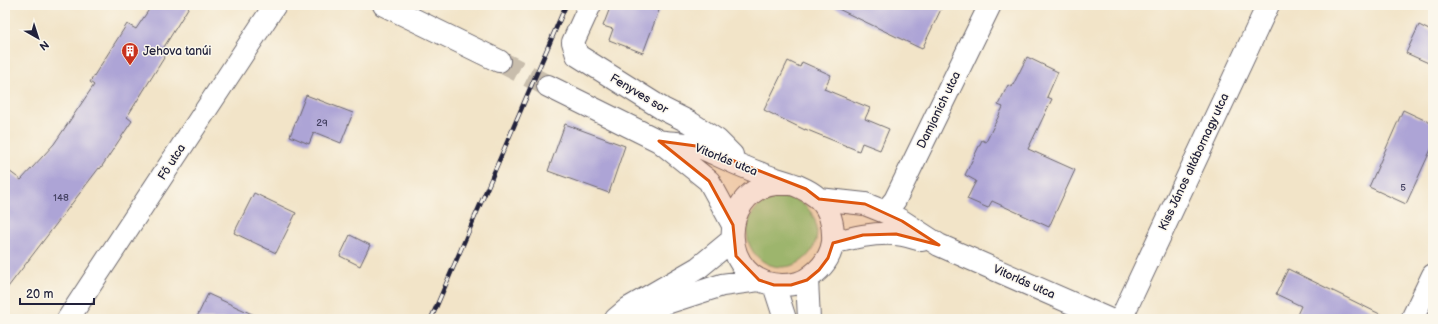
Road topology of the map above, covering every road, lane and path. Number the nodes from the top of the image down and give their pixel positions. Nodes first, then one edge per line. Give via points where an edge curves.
1 (274, 5) edge
2 (384, 5) edge
3 (590, 5) edge
4 (990, 5) edge
5 (1268, 5) edge
6 (499, 61) tunnel mouth
7 (548, 86) tunnel mouth
8 (659, 141) junction
9 (743, 166) junction
10 (791, 184) junction
11 (819, 199) junction
12 (885, 212) junction
13 (732, 233) junction
14 (833, 243) junction
15 (939, 245) junction
16 (1433, 275) edge
17 (807, 280) junction
18 (766, 282) junction
19 (68, 319) edge
20 (616, 319) edge
21 (627, 319) edge
22 (785, 319) edge
23 (809, 319) edge
24 (1108, 319) edge
25 (1121, 319) edge
26 (1412, 319) edge

1 - 19 street, Fő utca
2 - 6 street
3 - 9 street, Fenyves sor via 574,42 577,55 717,140
4 - 12 street, Damjanich utca via 895,200
5 - 25 street, Kiss János altábornagy utca
7 - 8 street, Vitorlás utca
8 - 9 street, Vitorlás utca via 696,146
8 - 13 street, Vitorlás utca via 709,181
9 - 10 street, Vitorlás utca
10 - 11 street, Vitorlás utca via 806,189
10 - 13 street, Vitorlás utca via 768,186 747,198 738,210
11 - 12 street, Vitorlás utca via 864,204
11 - 14 street, Vitorlás utca via 832,222
12 - 15 street, Vitorlás utca
13 - 18 street, Vitorlás utca via 736,256 746,269
13 - 20 street via 698,268 629,308
14 - 15 street, Vitorlás utca via 863,235 896,234
14 - 17 street, Vitorlás utca via 828,258
15 - 24 street, Vitorlás utca
16 - 26 street
17 - 18 street, Vitorlás utca via 791,285
17 - 23 street
18 - 21 street via 722,285
18 - 22 street

